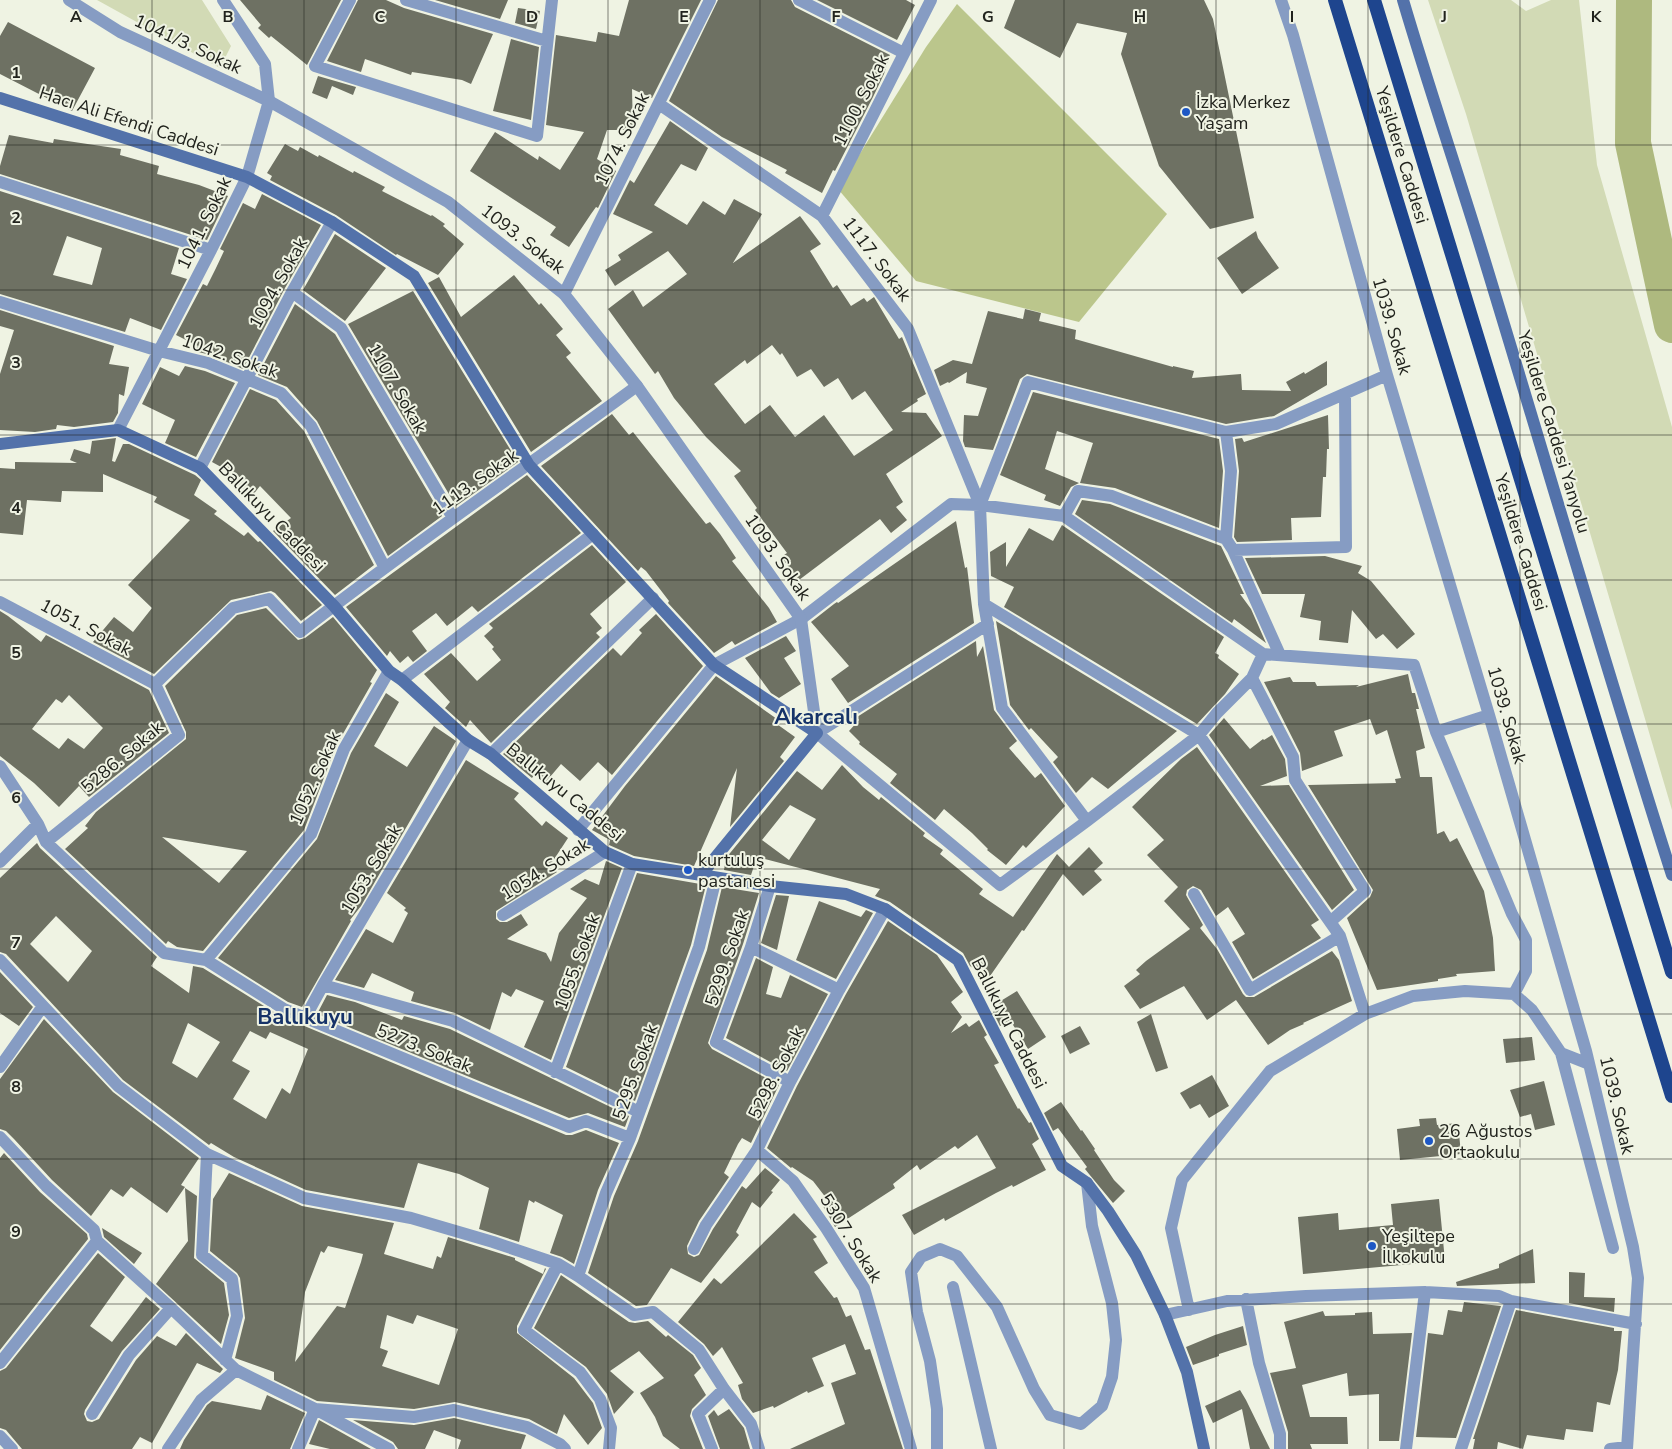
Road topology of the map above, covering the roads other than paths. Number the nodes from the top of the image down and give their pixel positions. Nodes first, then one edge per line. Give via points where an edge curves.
1 (69, 0) edge
2 (223, 0) edge
3 (350, 0) edge
4 (406, 0) edge
5 (552, 0) edge
6 (710, 0) edge
7 (799, 0) edge
8 (931, 0) edge
9 (1281, 0) edge
10 (1335, 0) edge
11 (1374, 0) edge
12 (1403, 0) edge
13 (546, 41) junction
14 (904, 53) junction
15 (0, 98) edge
16 (269, 101) junction
17 (659, 104) junction
18 (247, 177) junction
19 (0, 182) edge
20 (822, 216) junction
21 (332, 222) junction
22 (211, 250) junction
23 (292, 292) junction
24 (564, 294) junction
25 (0, 302) edge
26 (159, 351) junction
27 (1387, 375) junction
28 (246, 379) junction
29 (636, 386) junction
30 (1345, 395) junction
31 (118, 430) junction
32 (1226, 432) junction
33 (0, 444) edge
34 (529, 465) junction
35 (200, 468) junction
36 (980, 505) junction
37 (1064, 516) junction
38 (453, 518) junction
39 (593, 534) junction
40 (1226, 539) junction
41 (1234, 550) junction
42 (385, 568) junction
43 (653, 598) junction
44 (0, 602) edge
45 (984, 604) junction
46 (334, 606) junction
47 (801, 620) junction
48 (988, 624) junction
49 (1263, 654) junction
50 (1280, 656) junction
51 (714, 665) junction
52 (388, 671) junction
53 (1252, 678) junction
54 (402, 680) junction
55 (155, 684) junction
56 (1489, 715) junction
57 (1436, 732) junction
58 (817, 733) junction
59 (1199, 734) junction
60 (468, 740) junction
61 (491, 754) junction
62 (0, 766) edge
63 (1087, 821) junction
64 (38, 824) junction
65 (578, 830) junction
66 (46, 842) junction
67 (604, 852) junction
68 (2, 856) edge
69 (632, 864) junction
70 (1672, 875) edge
71 (701, 876) junction
72 (716, 878) junction
73 (770, 886) junction
74 (1194, 894) dead end
75 (885, 909) junction
76 (503, 915) dead end
77 (1330, 922) junction
78 (1340, 936) junction
79 (751, 947) junction
80 (0, 960) edge
81 (206, 960) junction
82 (1672, 972) edge
83 (323, 985) junction
84 (839, 990) junction
85 (1514, 994) junction
86 (43, 1006) junction
87 (1364, 1014) junction
88 (305, 1018) junction
89 (1561, 1054) junction
90 (1589, 1064) junction
91 (0, 1067) edge
92 (555, 1072) junction
93 (790, 1082) junction
94 (1672, 1096) edge
95 (639, 1112) junction
96 (0, 1137) edge
97 (630, 1138) junction
98 (757, 1150) junction
99 (208, 1154) junction
100 (1087, 1183) junction
101 (97, 1241) junction
102 (1613, 1248) dead end
103 (694, 1249) dead end
104 (558, 1264) junction
105 (578, 1276) junction
106 (953, 1287) dead end
107 (1425, 1292) junction
108 (1246, 1299) junction
109 (1511, 1301) junction
110 (171, 1308) junction
111 (1189, 1310) junction
112 (1165, 1315) junction
113 (1636, 1324) junction
114 (226, 1360) junction
115 (0, 1363) edge
116 (236, 1370) junction
117 (724, 1389) junction
118 (316, 1409) junction
119 (92, 1414) dead end
120 (0, 1436) edge
121 (1627, 1448) edge
122 (12, 1449) edge
123 (168, 1449) edge
124 (298, 1449) edge
125 (389, 1449) edge
126 (565, 1449) edge
127 (609, 1449) edge
128 (712, 1449) edge
129 (759, 1449) edge
130 (911, 1449) edge
131 (937, 1449) edge
132 (991, 1449) edge
133 (1204, 1449) edge
134 (1280, 1449) edge
135 (1406, 1449) edge
136 (1461, 1449) edge
137 (1610, 1449) edge

1 - 16 street, 1041/3. Sokak via 120,32
2 - 16 street, 1041. Sokak via 265,64
3 - 13 street via 316,66 537,136
4 - 13 street
5 - 13 street
6 - 17 street, 1074. Sokak
7 - 14 street
8 - 14 street, 1100. Sokak
9 - 27 street, 1039. Sokak
10 - 94 highway, Yeşildere Caddesi
11 - 82 highway, Yeşildere Caddesi
12 - 70 main road, Yeşildere Caddesi Yanyolu
14 - 20 street, 1100. Sokak
15 - 18 main road, Hacı Ali Efendi Caddesi
16 - 18 street, 1041. Sokak
16 - 24 street, 1093. Sokak via 448,202
17 - 20 street, 1117. Sokak
17 - 24 street, 1074. Sokak
18 - 21 main road
18 - 22 street, 1041. Sokak
19 - 22 street
20 - 36 street, 1117. Sokak via 908,329
21 - 23 street, 1094. Sokak
21 - 34 main road via 414,276
22 - 26 street, 1041. Sokak
23 - 28 street, 1094. Sokak
23 - 38 street, 1107. Sokak via 341,328
24 - 29 street, 1093. Sokak
25 - 26 street, 1042. Sokak
26 - 28 street, 1042. Sokak via 208,363
26 - 31 street, 1041. Sokak
27 - 30 street
27 - 56 street, 1039. Sokak
28 - 35 street, 1094. Sokak
28 - 42 street, 1042. Sokak via 281,393 311,426
29 - 34 street, 1113. Sokak
29 - 47 street, 1093. Sokak
30 - 32 street via 1276,424
30 - 41 street via 1346,547
31 - 33 main road
31 - 35 main road, Ballıkuyu Caddesi
32 - 36 street via 1028,382
32 - 40 street via 1231,471
34 - 38 street, 1113. Sokak
34 - 39 main road
35 - 46 main road, Ballıkuyu Caddesi
36 - 37 street
36 - 45 street
36 - 47 street via 951,504
37 - 40 street via 1078,491 1112,496
37 - 49 street
38 - 42 street, 1113. Sokak
39 - 43 main road
39 - 54 street
40 - 41 street
41 - 50 street
42 - 46 street, 1113. Sokak
43 - 51 main road
43 - 61 street
44 - 55 street, 1051. Sokak
45 - 48 street
45 - 59 street
46 - 52 main road, Ballıkuyu Caddesi
46 - 55 street, 1113. Sokak via 300,632 269,599 233,608
47 - 51 street
47 - 58 street, 1093. Sokak
48 - 58 street
48 - 63 street via 1002,708
49 - 50 street
49 - 53 street
50 - 57 street via 1414,665
51 - 58 main road
51 - 65 street
52 - 54 main road, Ballıkuyu Caddesi
52 - 81 street, 1052. Sokak via 344,749 312,834
53 - 59 street
53 - 77 street via 1293,757 1295,780 1365,891
54 - 60 main road, Ballıkuyu Caddesi
55 - 66 street, 5286. Sokak via 179,735
56 - 57 street
56 - 90 street, 1039. Sokak
57 - 85 street via 1512,914 1526,940 1526,971
58 - 63 street via 1000,885
58 - 71 main road
59 - 63 street
59 - 77 street
60 - 61 main road, Ballıkuyu Caddesi
60 - 83 street, 1053. Sokak
61 - 65 main road, Ballıkuyu Caddesi
62 - 64 street, 5273. Sokak
64 - 66 street, 5273. Sokak
64 - 68 street
65 - 67 main road, Ballıkuyu Caddesi
66 - 81 street, 5273. Sokak via 164,953
67 - 69 main road, Ballıkuyu Caddesi
67 - 76 street, 1054. Sokak
69 - 71 main road, Ballıkuyu Caddesi
69 - 92 street, 1055. Sokak
71 - 72 main road, Ballıkuyu Caddesi
72 - 73 main road, Ballıkuyu Caddesi
72 - 95 street, 5295. Sokak via 699,948
73 - 75 main road, Ballıkuyu Caddesi via 846,894
73 - 79 street, 5299. Sokak
74 - 78 street via 1250,990
75 - 84 street, 5298. Sokak
75 - 100 main road, Ballıkuyu Caddesi via 958,960 1062,1166
77 - 78 street
78 - 87 street
79 - 84 street
79 - 93 street, 5299. Sokak via 716,1042
80 - 86 street
81 - 88 street, 5273. Sokak via 284,1009
83 - 88 street, 1053. Sokak
83 - 92 street via 453,1021
84 - 93 street, 5298. Sokak
85 - 87 street via 1465,991 1413,996
85 - 89 street via 1532,1010
86 - 91 street
86 - 99 street via 118,1086
87 - 111 street via 1270,1071 1182,1180 1171,1228
88 - 97 street, 5273. Sokak via 569,1127 586,1121
89 - 90 street
89 - 102 street
90 - 113 street, 1039. Sokak via 1633,1247 1638,1278
92 - 95 street
93 - 98 street, 5298. Sokak
95 - 97 street, 5295. Sokak
96 - 101 street via 94,1230
97 - 105 street, 5295. Sokak via 606,1193
98 - 103 street, 5298. Sokak via 706,1225
98 - 130 street, 5307. Sokak via 793,1181 864,1288
99 - 104 street via 304,1198 411,1218
99 - 114 street via 202,1255 232,1279 237,1316
100 - 112 main road, Ballıkuyu Caddesi via 1136,1255
100 - 131 street via 1092,1226 1112,1304 1116,1340 1112,1377 1102,1406 1081,1424 1050,1415 1034,1389 997,1307 957,1256 940,1249 921,1257 910,1272 930,1361 937,1410
101 - 110 street
101 - 115 street
104 - 105 street
104 - 127 street via 524,1330 580,1372 600,1399 611,1428
105 - 117 street via 634,1315 653,1312 699,1350
106 - 132 street
107 - 108 street
107 - 109 street via 1499,1296
107 - 135 street
108 - 111 street
108 - 134 street via 1259,1363 1280,1434
109 - 113 street
109 - 136 street
110 - 114 street
110 - 119 street via 129,1355
111 - 112 street
112 - 133 main road, Ballıkuyu Caddesi via 1187,1372
113 - 121 street, 1039. Sokak
114 - 116 street
116 - 118 street
116 - 123 street via 201,1400
117 - 128 street via 698,1414
117 - 129 street via 751,1424
118 - 124 street
118 - 125 street
118 - 126 street via 414,1416 454,1410 527,1427
120 - 122 street
121 - 137 street

